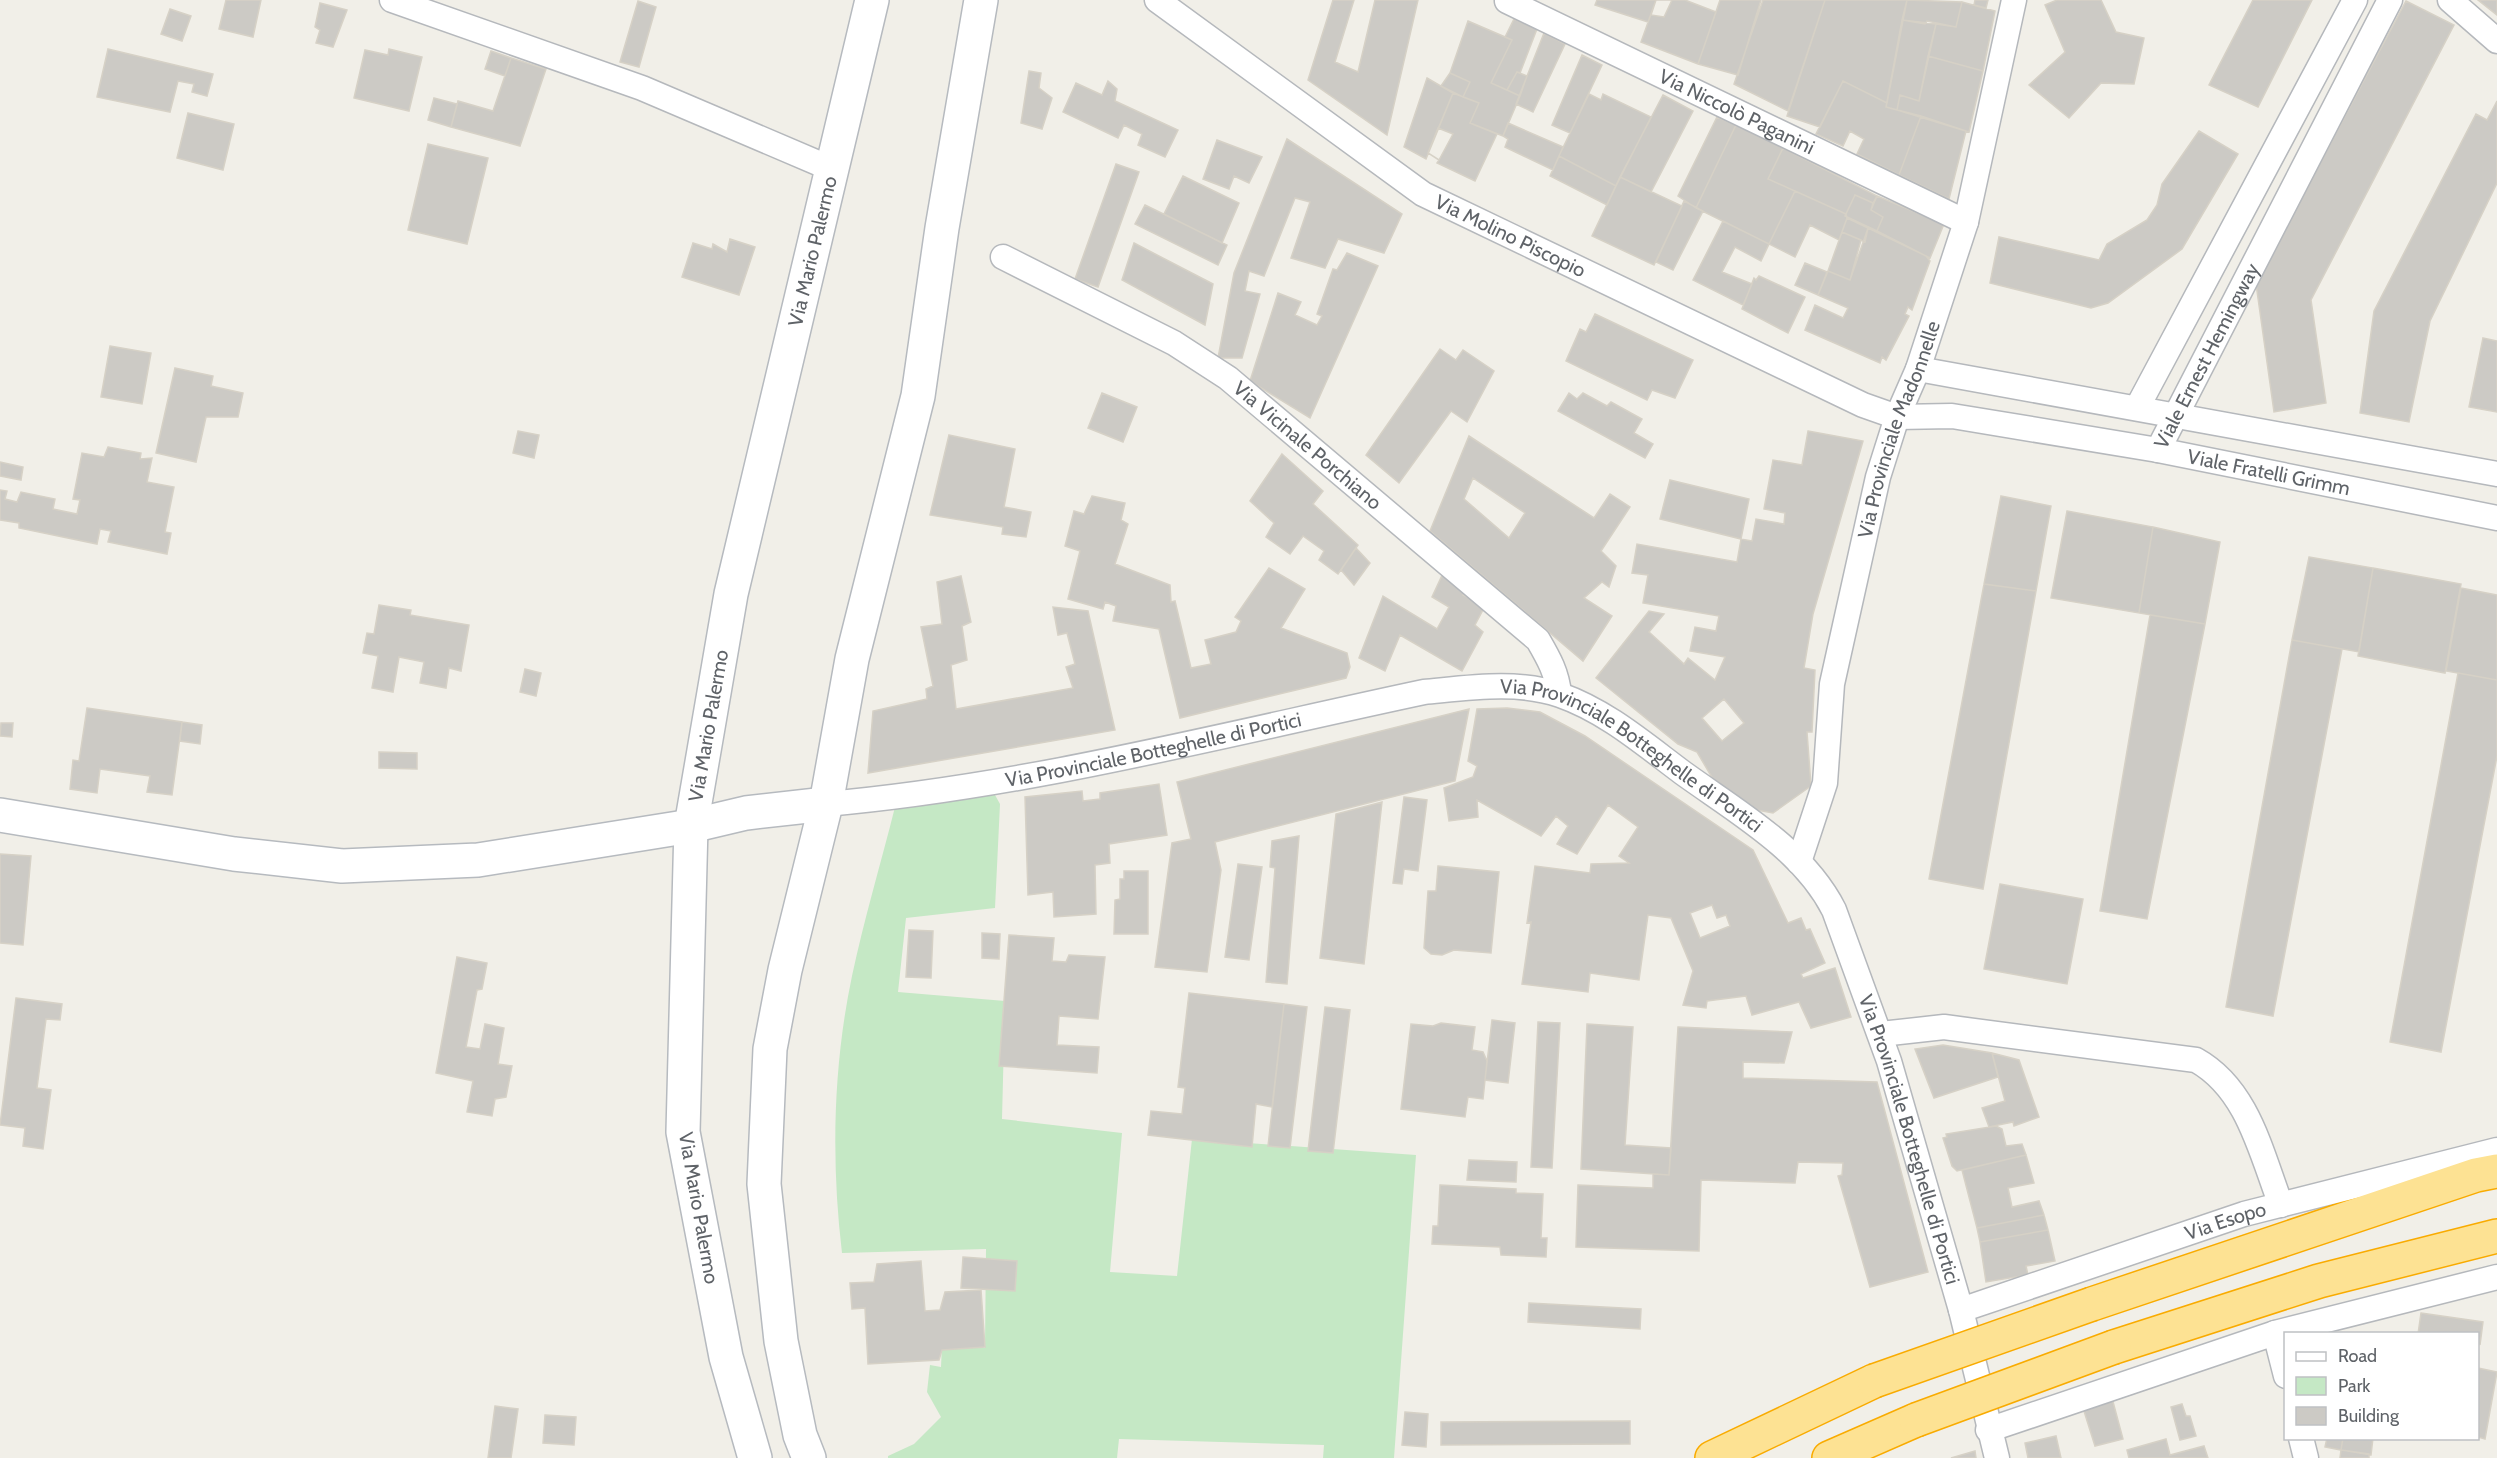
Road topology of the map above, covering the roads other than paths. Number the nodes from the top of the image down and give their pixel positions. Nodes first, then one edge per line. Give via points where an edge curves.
1 (392, 0) edge
2 (872, 0) edge
3 (981, 0) edge
4 (1157, 0) edge
5 (2014, 0) edge
6 (2355, 0) edge
7 (2390, 0) edge
8 (2450, 0) edge
9 (1508, 1) edge
10 (2497, 41) edge
11 (832, 169) junction
12 (1966, 222) junction
13 (1003, 257) dead end
14 (1918, 369) junction
15 (2137, 408) junction
16 (2176, 416) junction
17 (1897, 417) junction
18 (2158, 450) junction
19 (2497, 474) edge
20 (2497, 518) edge
21 (1559, 694) junction
22 (826, 804) junction
23 (0, 815) edge
24 (691, 826) junction
25 (1798, 862) junction
26 (1881, 1034) junction
27 (2497, 1150) edge
28 (2497, 1171) edge
29 (2281, 1205) junction
30 (2497, 1236) edge
31 (2497, 1277) edge
32 (1961, 1310) junction
33 (2275, 1333) junction
34 (2284, 1368) edge
35 (1988, 1430) junction
36 (2302, 1440) edge
37 (755, 1458) edge
38 (809, 1458) edge
39 (1712, 1458) edge
40 (1829, 1458) edge
41 (1997, 1458) edge
42 (2306, 1458) edge

1 - 11 street via 642,88
2 - 11 street, Via Mario Palermo
3 - 22 street via 918,396 852,659
4 - 17 street, Via Molino Piscopio via 1423,194 1863,405
5 - 12 street, Via Provinciale Madonnelle
6 - 15 street, Viale Ernest Hemingway
7 - 16 street, Viale Ernest Hemingway
8 - 10 street
9 - 12 street, Via Niccolò Paganini
11 - 24 street, Via Mario Palermo via 732,594
12 - 14 street, Via Provinciale Madonnelle
13 - 21 street, Via Vicinale Porchiano via 1174,343 1228,378 1538,640 1552,663
14 - 15 street, Viale Fratelli Grimm
14 - 17 street, Via Provinciale Madonnelle
15 - 16 street, Viale Fratelli Grimm
15 - 18 street, Viale Ernest Hemingway
16 - 18 street, Viale Ernest Hemingway
16 - 19 street, Viale Fratelli Grimm
17 - 18 street, Viale Fratelli Grimm via 1952,416
17 - 25 street, Via Provinciale Madonnelle via 1878,477 1832,684 1821,801
18 - 20 street, Viale Fratelli Grimm
21 - 22 street, Via Provinciale Botteghelle di Portici via 1469,687 1424,692 1006,781
21 - 25 street, Via Provinciale Botteghelle di Portici via 1606,716 1767,834
22 - 24 street via 746,813
22 - 38 street via 770,1049 764,1184 781,1341 800,1435
23 - 24 street via 234,854 342,866 478,861
24 - 37 street, Via Mario Palermo via 683,1132 726,1357
25 - 26 street, Via Provinciale Botteghelle di Portici via 1824,891 1834,910
26 - 29 street via 1944,1027 2196,1060 2221,1077 2241,1103
26 - 32 street, Via Provinciale Botteghelle di Portici
27 - 29 street, Via Esopo
28 - 39 highway, bridge via 2092,1304 1874,1381
29 - 32 street, Via Esopo
30 - 40 highway, bridge via 2319,1281 2114,1347 1916,1420
31 - 33 street
32 - 35 street, Via Provinciale Botteghelle di Portici
33 - 34 street
33 - 35 street
35 - 41 street, Via Provinciale Botteghelle di Portici
36 - 42 street

